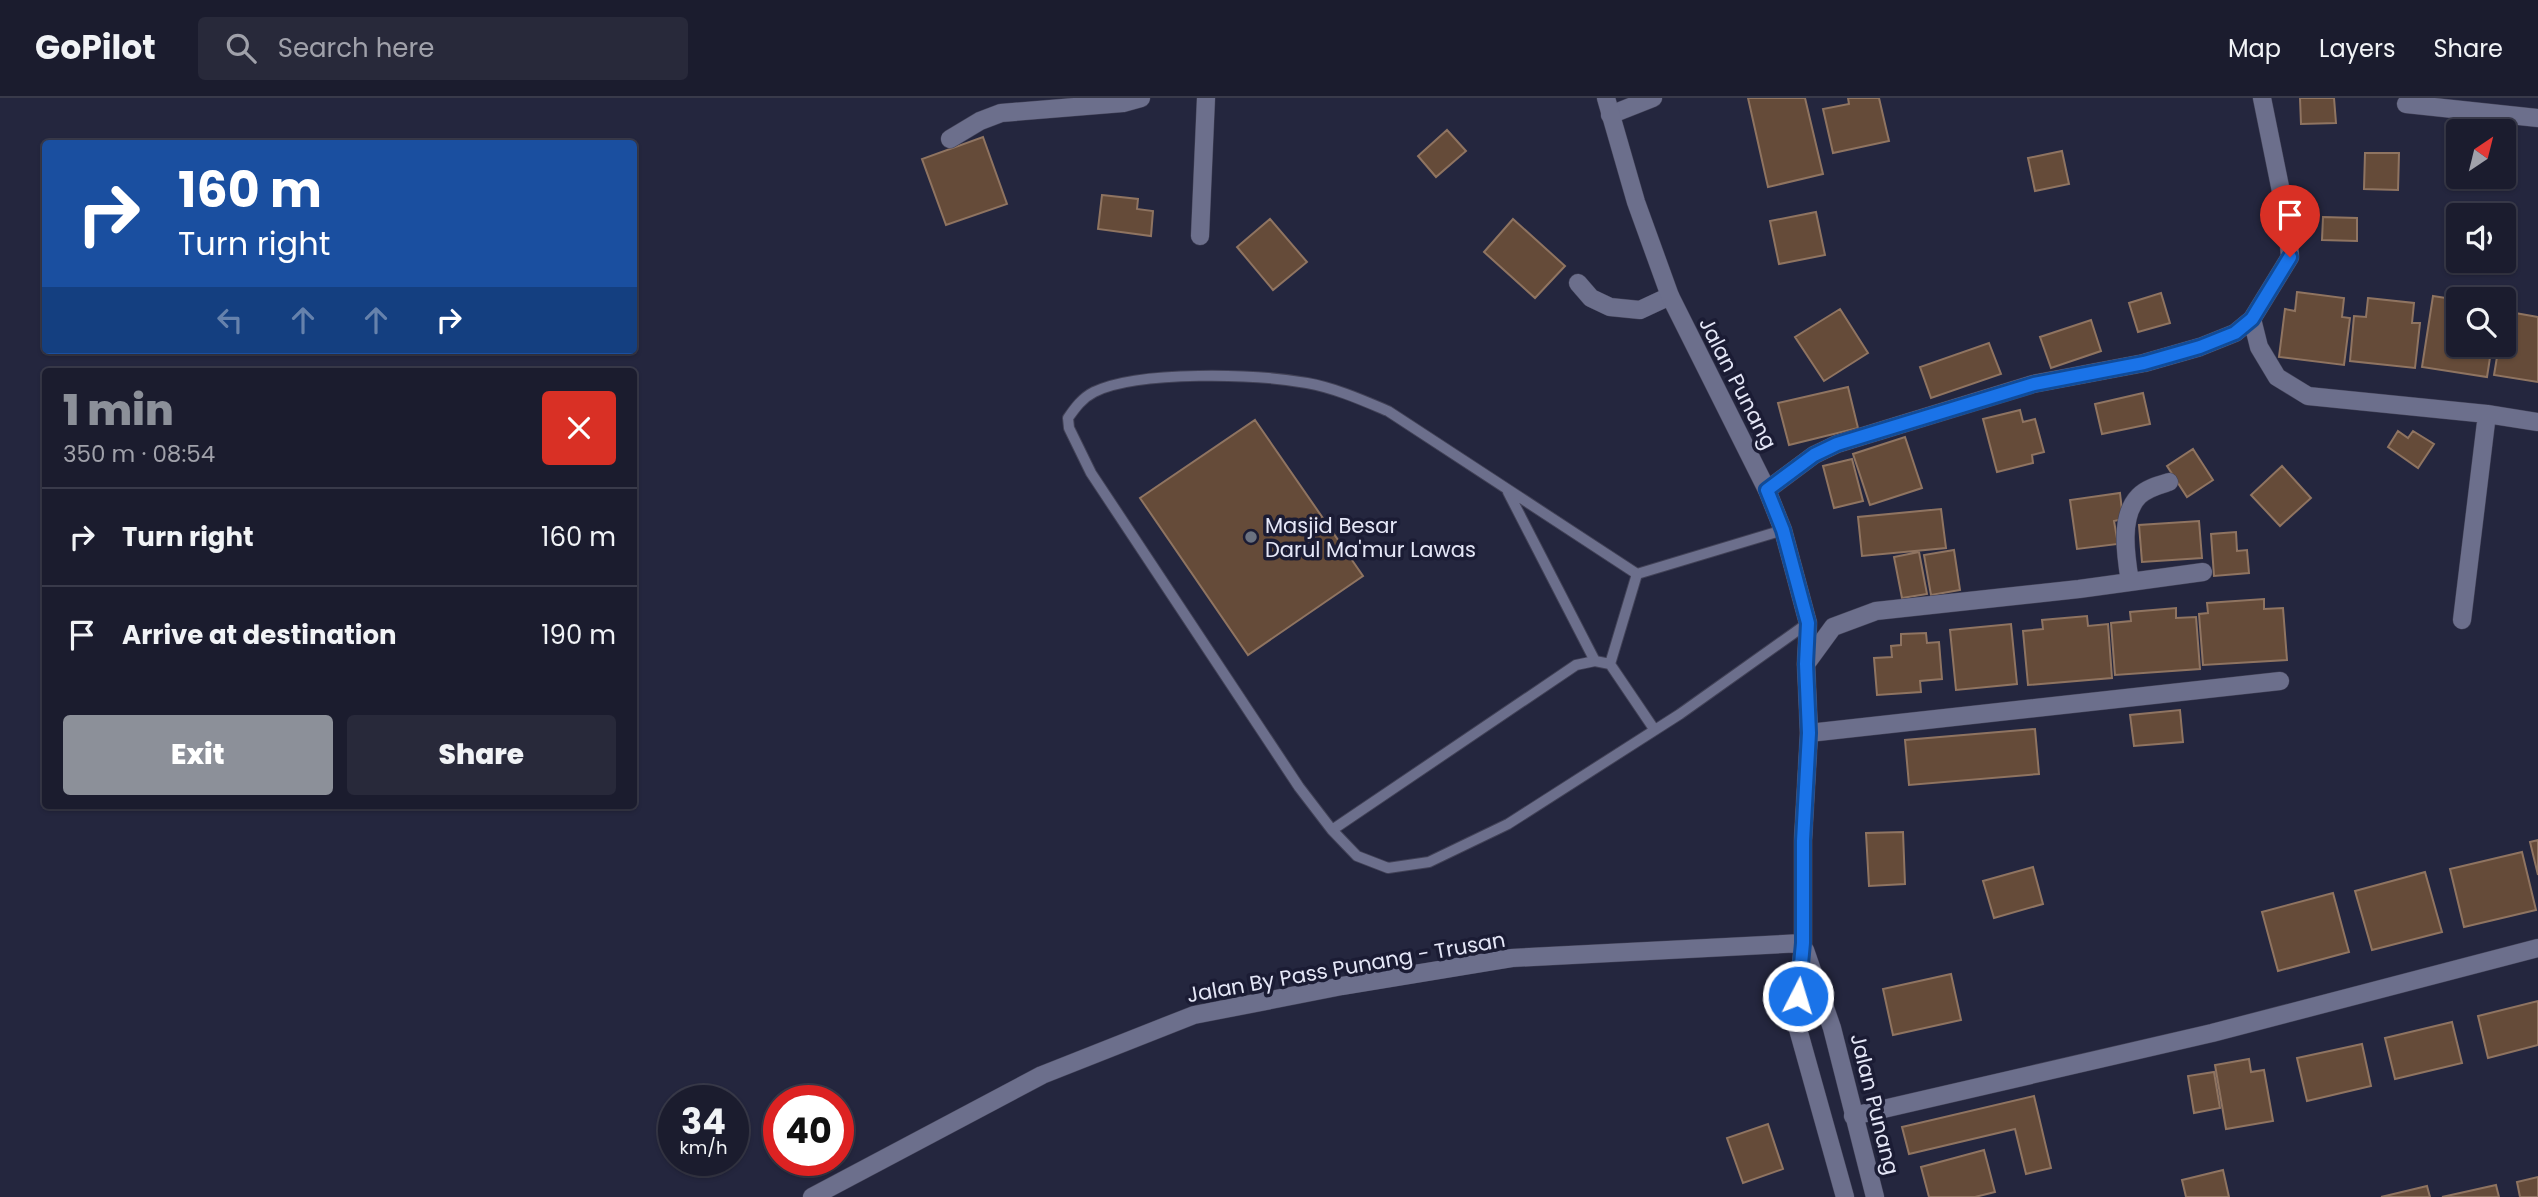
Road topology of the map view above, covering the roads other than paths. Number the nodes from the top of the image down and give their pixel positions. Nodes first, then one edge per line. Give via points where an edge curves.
1 (1141, 98) edge
2 (1206, 98) edge
3 (1653, 98) edge
4 (2262, 98) edge
5 (2406, 104) dead end
6 (1608, 107) edge
7 (2538, 118) edge
8 (950, 139) dead end
9 (1200, 236) dead end
10 (1578, 283) dead end
11 (1670, 296) junction
12 (2252, 319) junction
13 (2487, 414) junction
14 (2538, 422) edge
15 (2169, 482) dead end
16 (1507, 490) junction
17 (1767, 490) junction
18 (1783, 530) junction
19 (2203, 572) dead end
20 (1637, 574) junction
21 (2130, 582) junction
22 (2462, 620) dead end
23 (1808, 623) junction
24 (1595, 661) junction
25 (1610, 664) junction
26 (1806, 664) junction
27 (2280, 681) dead end
28 (1654, 729) junction
29 (1809, 733) junction
30 (1332, 830) junction
31 (1803, 943) junction
32 (2538, 948) edge
33 (1853, 1116) junction
34 (812, 1197) edge
35 (1845, 1197) edge
36 (1875, 1197) edge

1 - 8 street via 1001,113
2 - 9 street
3 - 6 street
4 - 12 street via 2290,257
5 - 7 street
6 - 11 street, Jalan Punang
10 - 11 street via 1591,298 1610,307 1640,310
11 - 17 street, Jalan Punang
12 - 13 street via 2259,347 2277,377 2308,396
12 - 17 street via 2235,333 2200,347 2034,384 1837,444
13 - 14 street
13 - 22 street
15 - 21 street via 2139,495 2131,508 2127,535
16 - 20 lane
16 - 24 lane
16 - 30 lane via 1388,411 1307,383 1234,376 1138,382 1096,391 1077,404 1068,418 1091,473
17 - 18 street, Jalan Punang
18 - 20 lane
18 - 23 street, Jalan Punang
19 - 21 street
20 - 25 lane
21 - 26 street via 1876,611 1833,627
23 - 26 street, Jalan Punang
23 - 28 lane
24 - 25 lane
24 - 30 lane via 1576,665
25 - 28 lane
26 - 29 street, Jalan Punang
27 - 29 street
28 - 30 lane via 1508,824 1429,862 1388,868 1357,856
29 - 31 street, Jalan Punang
31 - 33 street, Jalan Punang via 1832,1028
31 - 34 street, Jalan By Pass Punang - Trusan via 1512,958 1194,1015 1042,1074
31 - 35 street, Jalan Punang via 1796,1022
32 - 33 street via 2211,1032
33 - 36 street, Jalan Punang

